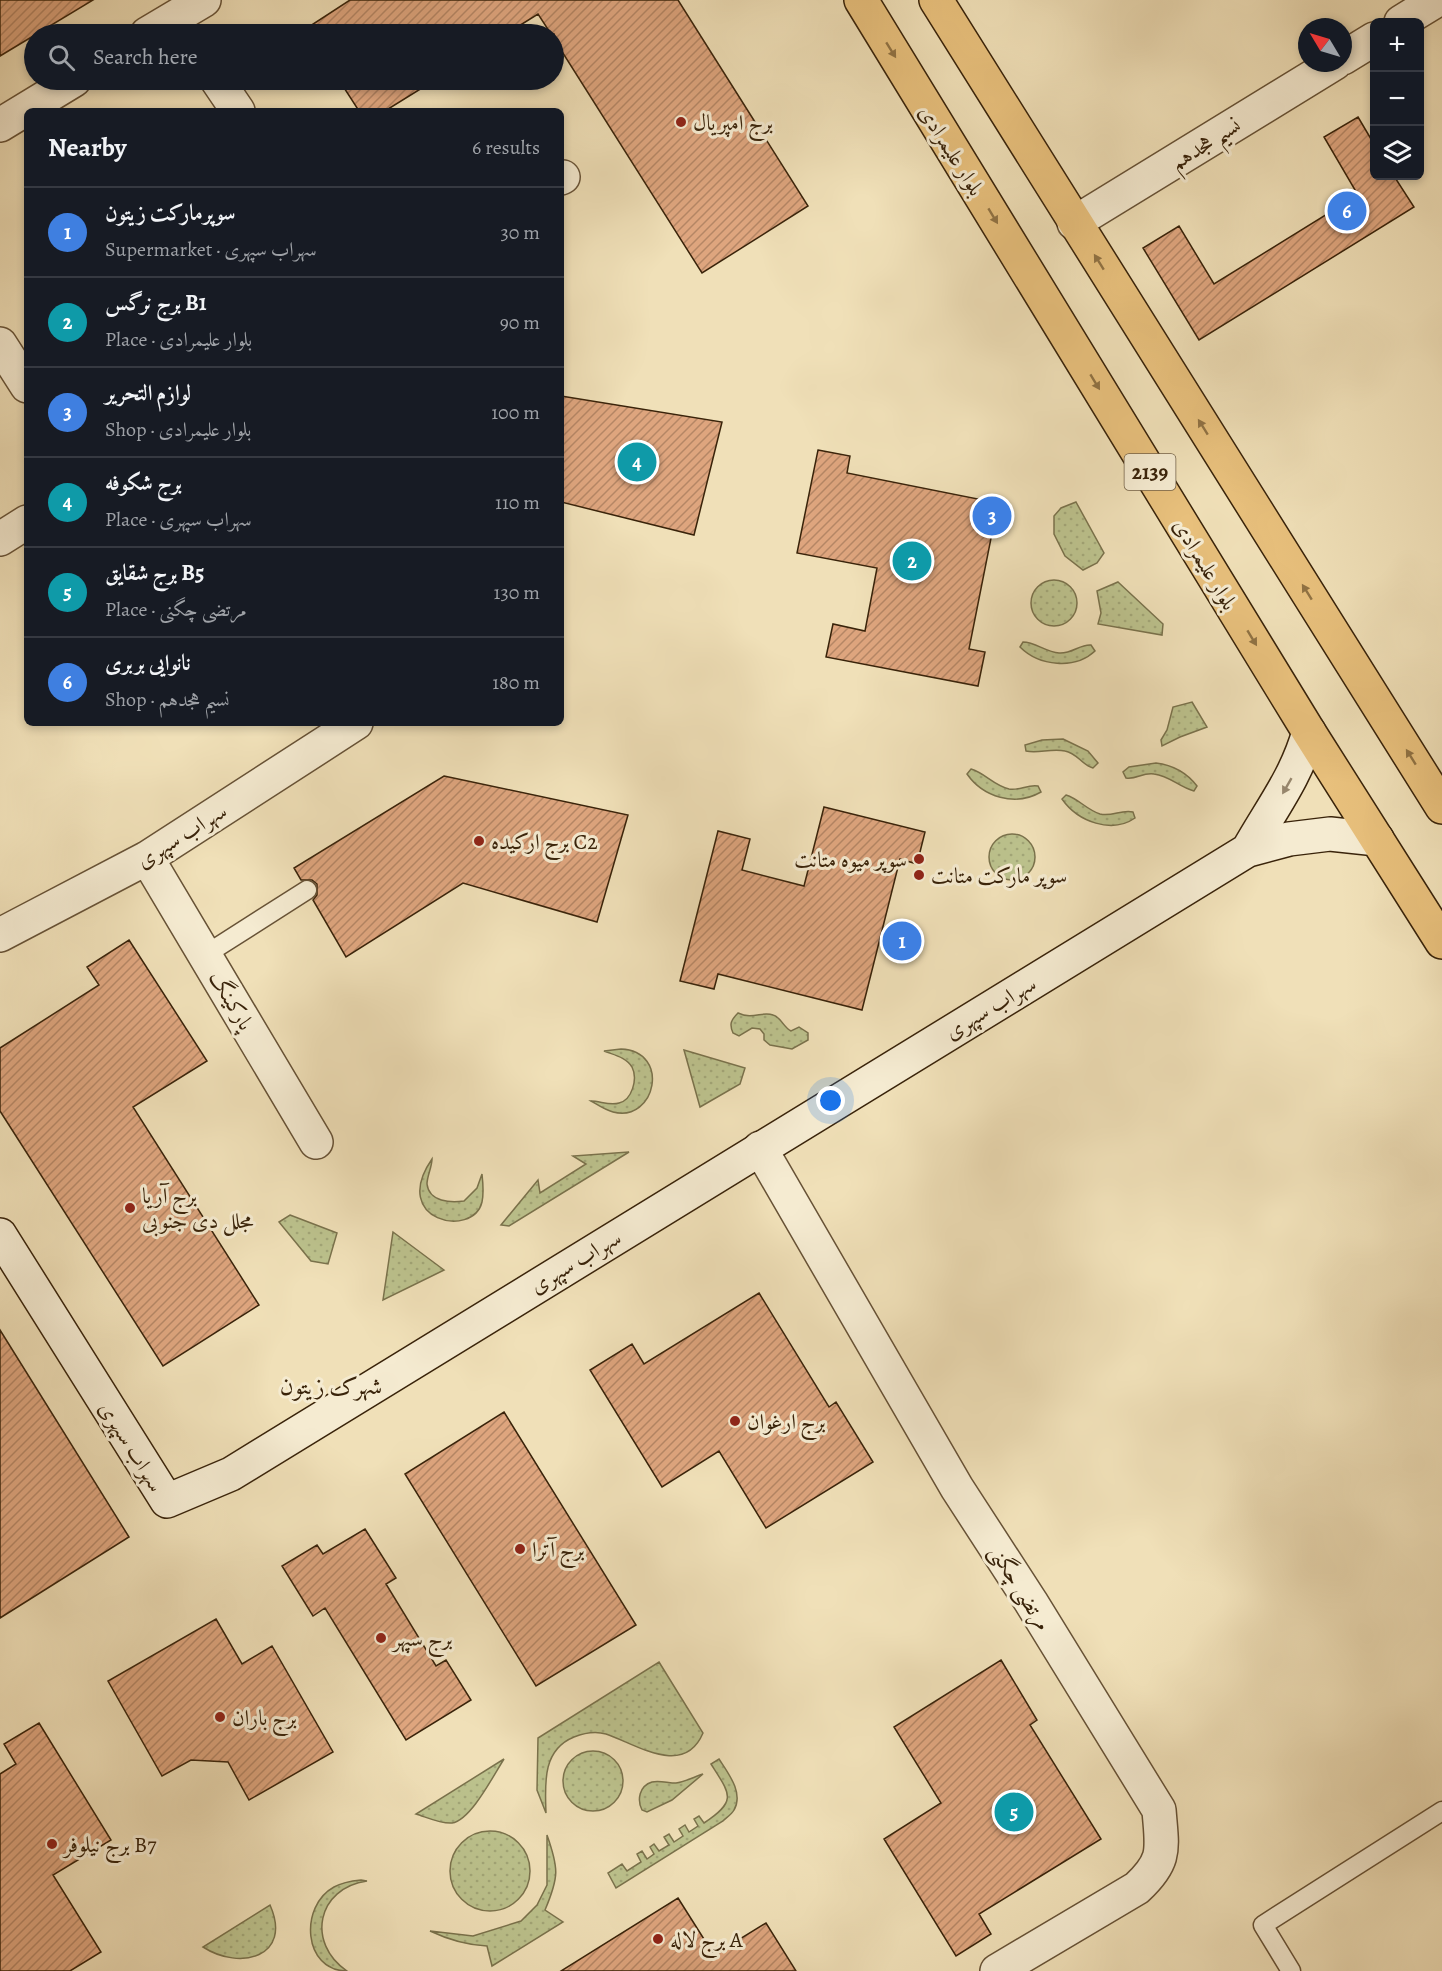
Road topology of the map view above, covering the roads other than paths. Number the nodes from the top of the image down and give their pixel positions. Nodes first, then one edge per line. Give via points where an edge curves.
1 (861, 0) edge
2 (936, 0) edge
3 (1437, 0) edge
4 (189, 17) edge
5 (1408, 18) edge
6 (172, 24) edge
7 (1370, 41) edge
8 (1352, 52) edge
9 (1320, 72) edge
10 (58, 90) edge
11 (224, 90) edge
12 (28, 108) edge
13 (236, 108) edge
14 (24, 110) edge
15 (0, 125) edge
16 (1074, 222) junction
17 (0, 344) edge
18 (24, 381) edge
19 (24, 524) edge
20 (0, 539) edge
21 (351, 726) edge
22 (1309, 732) junction
23 (1442, 807) edge
24 (1377, 840) junction
25 (1248, 850) junction
26 (147, 858) junction
27 (307, 890) dead end
28 (0, 935) edge
29 (1442, 942) edge
30 (205, 955) junction
31 (316, 1142) dead end
32 (760, 1148) junction
33 (0, 1235) edge
34 (1442, 1811) edge
35 (997, 1971) edge
36 (1292, 1971) edge

1 -> 22 main road, بلوار علیمرادی / 2139
2 - 16 main road
3 - 5 street
4 - 6 street
7 - 8 street
9 - 16 street, نسیم هجدهم
10 - 12 street
11 - 13 street
14 - 15 street
23 -> 16 main road
17 - 18 street
19 - 20 street
21 - 26 street, سهراب سپهری
22 - 24 main road, بلوار علیمرادی / 2139
22 -> 25 street, سهراب سپهری via 1289,784
24 - 25 street, سهراب سپهری via 1330,834 1288,839
24 - 29 main road, بلوار علیمرادی / 2139
25 - 32 street, سهراب سپهری
26 - 28 street, سهراب سپهری
26 - 30 street, پارکینگ
27 - 30 lane
30 - 31 street, پارکینگ
32 - 33 street, سهراب سپهری via 231,1474 167,1501
32 - 35 street, مرتضی چگنی via 957,1488 1159,1810 1162,1850 1152,1873 1137,1888
34 - 36 lane via 1263,1924

